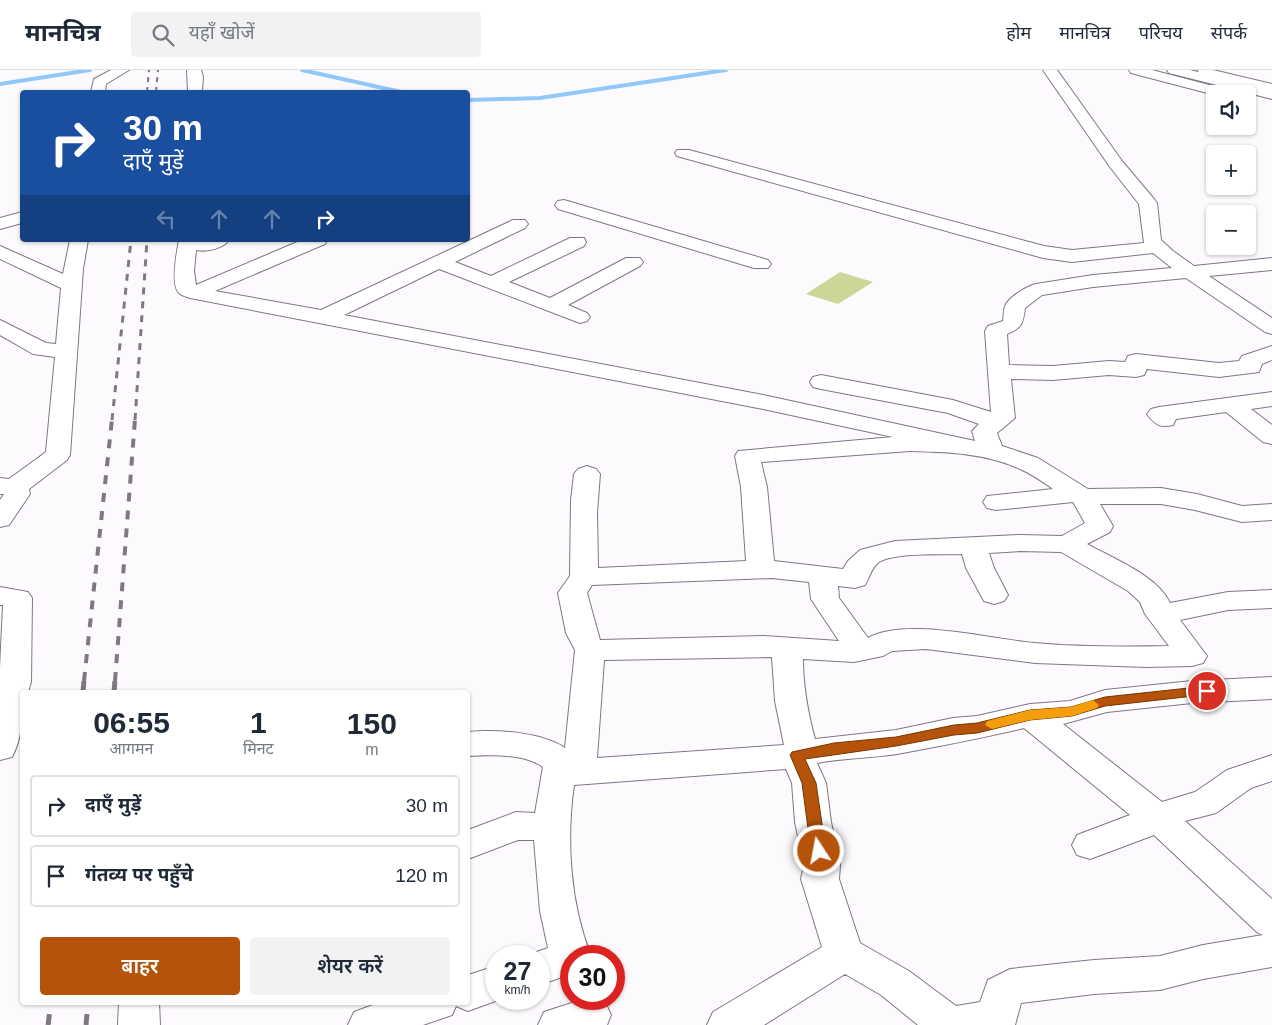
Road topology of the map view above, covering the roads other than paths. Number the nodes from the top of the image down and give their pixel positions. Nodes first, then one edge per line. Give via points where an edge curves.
1 (122, 70) edge
2 (194, 70) edge
3 (1050, 70) edge
4 (1136, 70) edge
5 (1152, 70) edge
6 (1174, 70) edge
7 (1198, 70) edge
8 (1211, 85) edge
9 (1206, 88) edge
10 (1272, 88) edge
11 (98, 90) edge
12 (196, 90) edge
13 (1272, 95) edge
14 (1256, 97) edge
15 (1256, 101) edge
16 (1272, 101) edge
17 (1272, 105) edge
18 (683, 153) dead end
19 (564, 205) dead end
20 (519, 224) dead end
21 (79, 242) edge
22 (188, 242) edge
23 (214, 242) edge
24 (313, 242) edge
25 (577, 242) dead end
26 (1158, 247) junction
27 (0, 252) edge
28 (438, 262) junction
29 (634, 262) dead end
30 (761, 264) dead end
31 (1272, 264) edge
32 (1191, 271) junction
33 (492, 283) junction
34 (71, 285) junction
35 (194, 293) junction
36 (551, 306) junction
37 (323, 317) junction
38 (580, 317) dead end
39 (0, 326) edge
40 (1272, 328) edge
41 (66, 352) junction
42 (1272, 352) edge
43 (999, 372) junction
44 (821, 382) dead end
45 (1272, 399) edge
46 (1231, 405) junction
47 (1165, 420) dead end
48 (997, 422) junction
49 (1272, 437) edge
50 (961, 444) junction
51 (991, 450) junction
52 (586, 474) dead end
53 (8, 487) edge
54 (1080, 496) junction
55 (996, 502) dead end
56 (1272, 512) edge
57 (0, 519) edge
58 (1067, 544) junction
59 (974, 546) junction
60 (760, 570) junction
61 (822, 575) junction
62 (584, 577) junction
63 (994, 595) dead end
64 (0, 596) edge
65 (1272, 599) edge
66 (1160, 614) junction
67 (788, 648) junction
68 (590, 650) junction
69 (861, 651) junction
70 (8, 683) edge
71 (1272, 688) edge
72 (1030, 715) junction
73 (470, 744) edge
74 (0, 748) edge
75 (800, 755) junction
76 (1272, 768) edge
77 (569, 773) junction
78 (1158, 819) junction
79 (552, 827) junction
80 (470, 844) edge
81 (1090, 845) dead end
82 (1272, 922) edge
83 (566, 945) edge
84 (1272, 950) edge
85 (844, 954) junction
86 (485, 987) edge
87 (470, 992) edge
88 (139, 1005) edge
89 (429, 1005) edge
90 (139, 1025) edge
91 (369, 1025) edge
92 (728, 1025) edge
93 (949, 1025) edge
94 (955, 1025) edge

1 - 11 main road via 99,82
2 - 12 main road
3 - 26 main road via 1116,164 1148,203 1152,241
4 - 9 main road
5 - 8 main road
6 - 13 main road
7 - 10 main road
14 - 16 main road
15 - 17 main road
18 - 26 main road via 1043,252 1072,256
19 - 30 main road
20 - 28 main road
21 - 34 main road
22 - 23 main road via 203,246
22 - 35 main road via 184,271 186,289
24 - 35 main road
25 - 33 main road
26 - 32 main road
27 - 34 main road
28 - 33 main road
28 - 37 main road
29 - 36 main road
31 - 32 main road
32 - 40 main road
32 - 43 main road via 1036,290 1015,306 1013,324 996,331
33 - 36 main road
34 - 41 main road
35 - 37 main road
36 - 38 main road
37 - 50 main road
39 - 41 main road via 42,349
41 - 53 main road via 58,455
42 - 43 main road via 1250,361 1251,367 1219,370 1136,361 1136,370
43 - 48 main road via 1004,418
44 - 48 main road via 953,407
45 - 46 main road
46 - 47 main road via 1159,414
46 - 49 main road
48 - 51 main road via 984,431
50 - 51 main road
50 - 60 main road via 862,446 747,456 754,487
51 - 54 main road via 1046,471
52 - 62 main road via 582,500
53 - 57 main road via 17,494
54 - 55 main road
54 - 56 main road via 1161,496 1242,514
54 - 58 main road via 1100,526
58 - 59 main road
58 - 66 main road via 1138,585 1154,598
59 - 61 main road via 895,549 870,556 858,567 855,579
59 - 63 main road via 980,568
60 - 61 main road
60 - 62 main road
61 - 69 main road via 825,599
62 - 68 main road via 572,594 581,633
64 - 70 main road via 18,598
65 - 66 main road via 1228,601
66 - 69 main road via 1192,656 1146,658 1035,653 926,639 886,641
67 - 68 main road
67 - 69 main road
67 - 75 main road via 786,680
68 - 77 main road
70 - 74 main road
71 - 72 main road via 1155,695 1105,701 1072,712
72 - 75 main road via 977,728
72 - 78 main road
73 - 77 main road via 542,749
75 - 77 main road
75 - 85 main road via 809,783 822,866 820,879
76 - 78 main road via 1239,779 1204,804 1180,808
77 - 79 main road
78 - 81 main road
78 - 82 main road
79 - 80 main road via 516,826
79 - 83 main road
84 - 94 main road via 1160,973 1010,987 1002,993 998,1018
85 - 92 main road
85 - 93 main road via 895,983
86 - 87 main road
88 - 90 main road
89 - 91 main road

